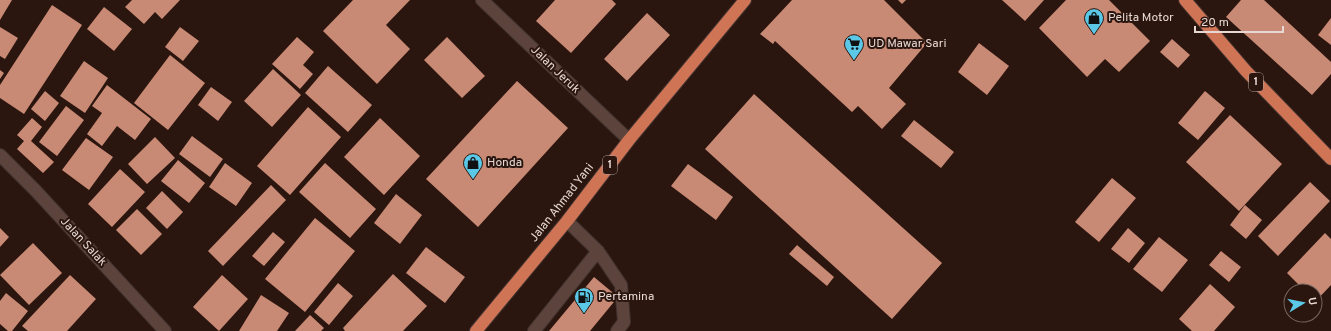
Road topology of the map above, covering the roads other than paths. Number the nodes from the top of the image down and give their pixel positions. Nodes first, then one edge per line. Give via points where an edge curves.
1 (482, 0) edge
2 (745, 0) edge
3 (1185, 0) edge
4 (629, 140) junction
5 (0, 155) edge
6 (1331, 159) edge
7 (567, 221) junction
8 (598, 251) junction
9 (165, 331) edge
10 (476, 331) edge
11 (534, 331) edge
12 (617, 331) edge

1 - 4 street, Jalan Jeruk
2 - 4 highway, Jalan Ahmad Yani / 1
3 - 6 highway, 1 via 1246,71
4 - 7 highway, Jalan Ahmad Yani / 1
5 - 9 street, Jalan Salak
7 - 8 street
7 - 10 highway, Jalan Ahmad Yani / 1
8 - 11 street
8 - 12 street via 621,285 624,322

